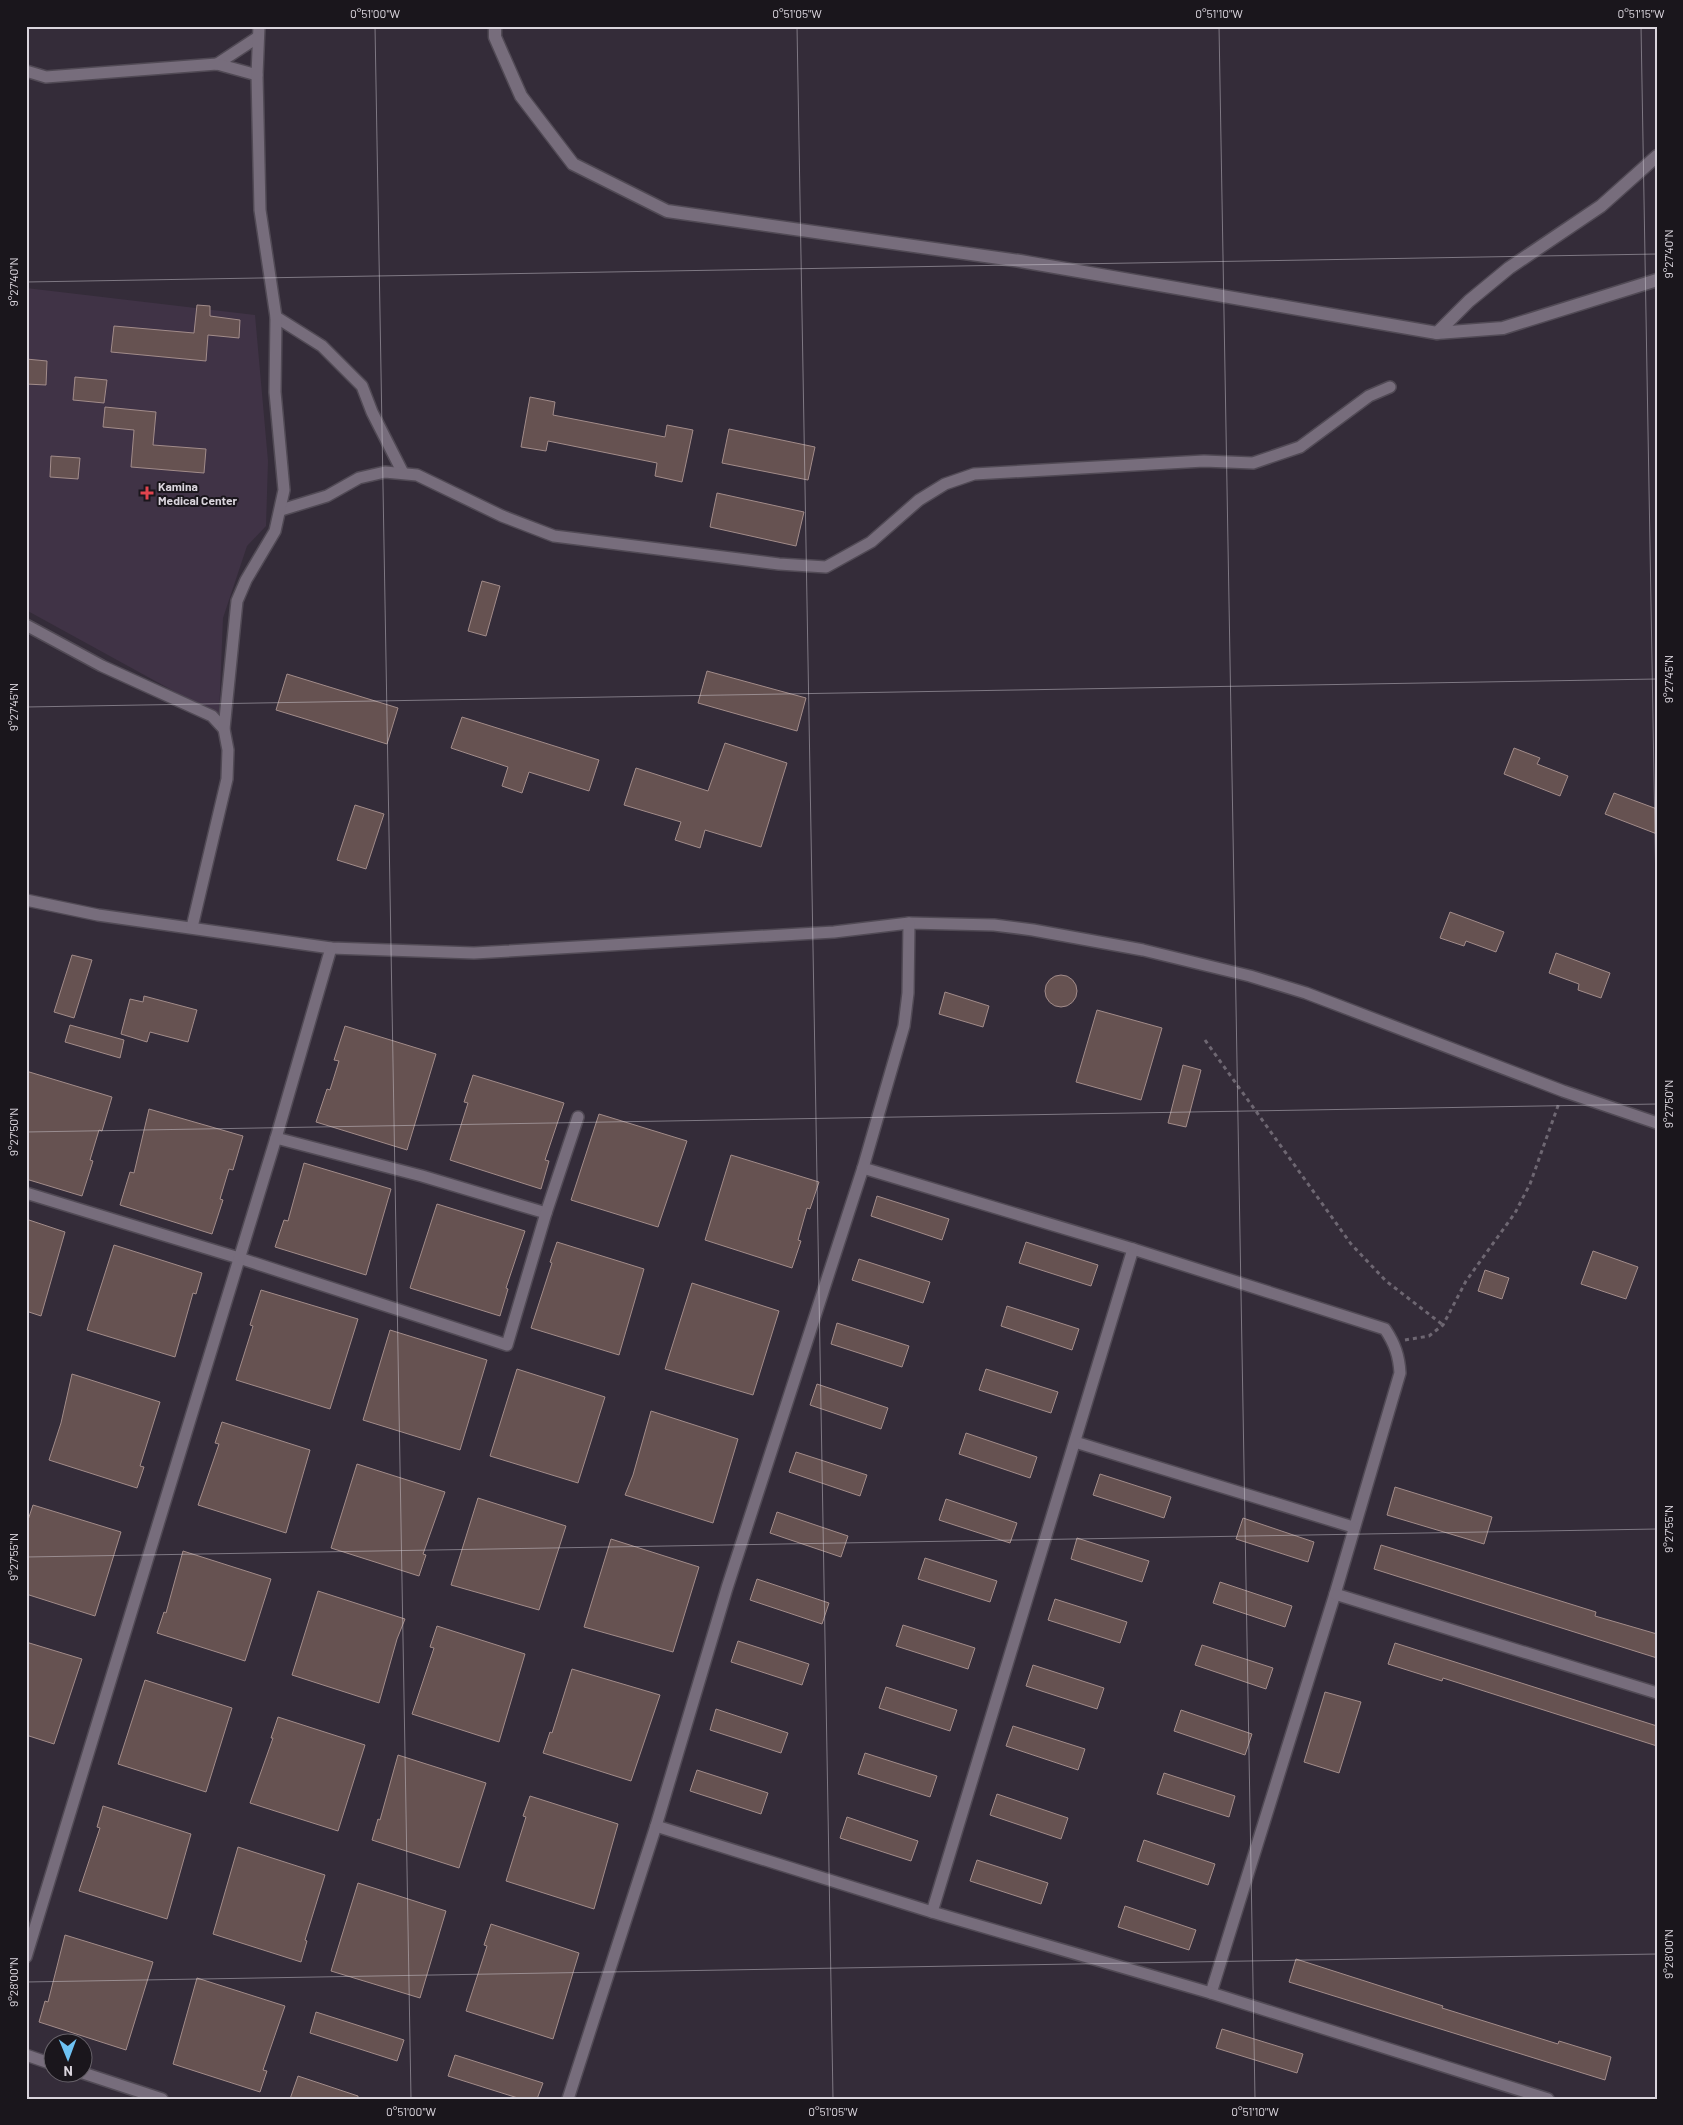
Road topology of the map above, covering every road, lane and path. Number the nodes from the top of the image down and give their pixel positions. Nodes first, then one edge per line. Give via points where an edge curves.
1 (495, 26) edge
2 (258, 31) edge
3 (216, 64) junction
4 (26, 71) edge
5 (257, 74) junction
6 (1657, 156) edge
7 (1657, 280) edge
8 (276, 316) junction
9 (1437, 333) junction
10 (1390, 387) dead end
11 (403, 473) junction
12 (280, 510) junction
13 (26, 626) edge
14 (224, 729) junction
15 (26, 900) edge
16 (909, 923) junction
17 (192, 928) junction
18 (331, 948) junction
19 (1206, 1040) dead end
20 (1563, 1091) junction
21 (578, 1117) dead end
22 (1657, 1123) edge
23 (276, 1138) junction
24 (863, 1168) junction
25 (26, 1193) edge
26 (546, 1213) junction
27 (1134, 1249) junction
28 (239, 1258) junction
29 (1444, 1325) junction
30 (1394, 1342) junction
31 (1076, 1442) junction
32 (1353, 1526) junction
33 (1335, 1594) junction
34 (1657, 1694) edge
35 (656, 1826) junction
36 (932, 1912) junction
37 (26, 1957) edge
38 (1212, 1993) junction
39 (26, 2056) edge
40 (42, 2061) edge
41 (92, 2076) edge
42 (162, 2099) edge
43 (568, 2099) edge
44 (1548, 2099) edge

1 - 9 street via 495,37 521,96 573,164 667,211 1020,261
2 - 3 lane
2 - 5 lane
3 - 4 lane via 46,77
3 - 5 lane
5 - 8 lane via 260,210
6 - 9 street via 1601,206 1508,268
7 - 9 street via 1503,328
8 - 11 lane via 322,346 362,386
8 - 12 lane via 274,392 284,490
10 - 11 lane via 1369,396 1300,447 1253,463 1204,461 974,474 945,484 919,500 871,542 826,567 554,536 502,516 417,475
11 - 12 lane via 385,472 359,478 327,496
12 - 14 lane via 275,531 237,601
13 - 14 lane via 102,666 212,716
14 - 17 lane via 228,750 227,779
15 - 17 lane via 98,915
16 - 18 lane via 834,932 474,953
16 - 20 lane via 994,925 1033,930 1142,950 1250,976 1306,993
16 - 24 lane via 904,1026
17 - 18 lane
18 - 23 lane
19 - 29 path via 1352,1244 1386,1281
20 - 22 lane
20 - 29 path via 1530,1184 1515,1212 1466,1281
21 - 26 lane
23 - 26 lane
23 - 28 lane
24 - 27 lane
24 - 35 lane via 727,1588
25 - 28 lane
26 - 28 lane via 508,1345
27 - 30 lane via 1386,1329
27 - 31 lane
28 - 37 lane
29 - 30 path via 1429,1336
30 - 32 lane via 1400,1373
31 - 32 lane
31 - 36 lane
32 - 33 lane
33 - 34 lane
33 - 38 lane
35 - 36 lane
35 - 43 lane
36 - 38 lane
38 - 44 lane
39 - 40 lane
41 - 42 lane

